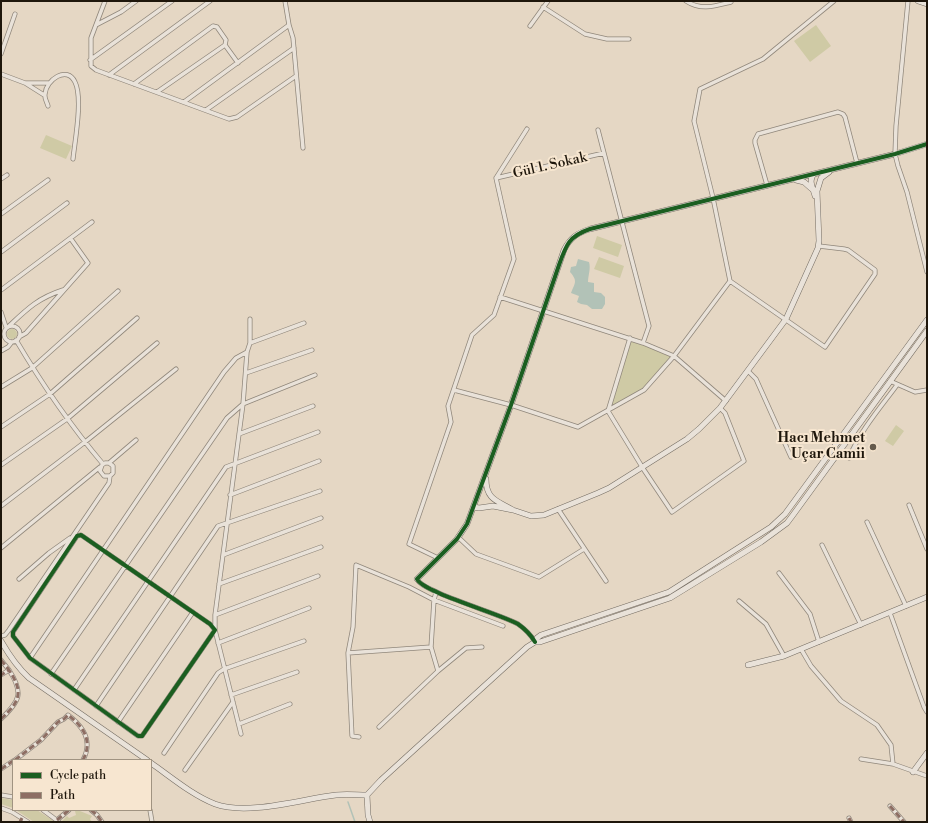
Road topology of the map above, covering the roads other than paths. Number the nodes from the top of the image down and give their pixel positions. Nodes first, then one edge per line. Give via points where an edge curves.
1 (105, 1) edge
2 (136, 1) edge
3 (172, 1) edge
4 (210, 1) edge
5 (548, 1) edge
6 (686, 1) edge
7 (834, 1) edge
8 (908, 1) edge
9 (918, 1) edge
10 (287, 2) edge
11 (731, 2) dead end
12 (927, 4) edge
13 (543, 7) junction
14 (15, 14) dead end
15 (96, 25) junction
16 (289, 25) junction
17 (530, 26) dead end
18 (629, 38) dead end
19 (224, 45) junction
20 (294, 48) junction
21 (1, 54) edge
22 (90, 60) junction
23 (238, 62) junction
24 (1, 74) edge
25 (109, 75) junction
26 (296, 76) junction
27 (25, 82) junction
28 (48, 83) junction
29 (134, 84) junction
30 (156, 92) junction
31 (44, 95) junction
32 (184, 102) junction
33 (48, 106) dead end
34 (206, 110) junction
35 (528, 129) dead end
36 (598, 130) dead end
37 (927, 144) edge
38 (303, 148) dead end
39 (604, 153) junction
40 (895, 154) junction
41 (73, 159) dead end
42 (857, 163) junction
43 (834, 169) junction
44 (815, 173) junction
45 (7, 175) dead end
46 (496, 178) junction
47 (1, 179) edge
48 (48, 180) dead end
49 (791, 180) junction
50 (767, 185) junction
51 (813, 191) junction
52 (713, 198) junction
53 (67, 203) dead end
54 (816, 203) junction
55 (1, 214) edge
56 (621, 221) junction
57 (92, 222) dead end
58 (71, 239) junction
59 (819, 246) junction
60 (1, 252) edge
61 (927, 272) edge
62 (730, 281) junction
63 (1, 290) edge
64 (64, 290) junction
65 (118, 290) dead end
66 (500, 297) junction
67 (544, 310) junction
68 (1, 312) edge
69 (137, 318) dead end
70 (250, 319) dead end
71 (786, 319) junction
72 (927, 320) edge
73 (304, 323) dead end
74 (5, 328) edge
75 (927, 331) edge
76 (630, 338) junction
77 (16, 340) junction
78 (158, 343) dead end
79 (250, 343) junction
80 (643, 343) junction
81 (312, 350) dead end
82 (1, 351) edge
83 (247, 352) junction
84 (674, 356) junction
85 (32, 368) junction
86 (176, 369) dead end
87 (748, 371) junction
88 (246, 372) junction
89 (315, 376) dead end
90 (890, 381) junction
91 (897, 385) junction
92 (1, 387) edge
93 (454, 390) junction
94 (927, 390) edge
95 (50, 394) junction
96 (726, 401) junction
97 (243, 404) junction
98 (511, 405) junction
99 (313, 406) dead end
100 (720, 408) junction
101 (608, 410) junction
102 (67, 419) junction
103 (1, 427) edge
104 (318, 432) dead end
105 (239, 434) junction
106 (136, 440) dead end
107 (85, 442) junction
108 (791, 457) dead end
109 (849, 458) dead end
110 (319, 461) dead end
111 (234, 463) junction
112 (110, 464) junction
113 (1, 465) edge
114 (102, 466) junction
115 (643, 468) junction
116 (110, 476) junction
117 (486, 476) junction
118 (320, 491) dead end
119 (230, 495) junction
120 (492, 498) junction
121 (476, 500) junction
122 (794, 501) junction
123 (800, 505) junction
124 (909, 505) dead end
125 (1, 506) edge
126 (474, 507) junction
127 (558, 509) junction
128 (513, 510) junction
129 (321, 518) dead end
130 (866, 522) dead end
131 (227, 523) junction
132 (72, 537) junction
133 (458, 537) junction
134 (822, 545) dead end
135 (321, 547) dead end
136 (1, 548) edge
137 (584, 549) junction
138 (103, 550) junction
139 (927, 550) edge
140 (223, 555) junction
141 (438, 558) junction
142 (126, 566) junction
143 (779, 573) dead end
144 (318, 576) dead end
145 (19, 579) dead end
146 (417, 579) joint
147 (148, 581) junction
148 (606, 581) dead end
149 (219, 584) junction
150 (436, 592) junction
151 (170, 597) junction
152 (927, 597) edge
153 (434, 600) junction
154 (739, 601) dead end
155 (906, 606) junction
156 (310, 608) dead end
157 (193, 612) junction
158 (890, 613) junction
159 (215, 615) junction
160 (861, 625) junction
161 (503, 626) dead end
162 (215, 630) junction
163 (1, 636) edge
164 (304, 640) dead end
165 (1, 641) edge
166 (535, 642) junction
167 (819, 642) junction
168 (218, 643) junction
169 (431, 647) junction
170 (482, 647) dead end
171 (801, 649) junction
172 (348, 653) junction
173 (784, 656) junction
174 (30, 658) junction
175 (1, 660) edge
176 (748, 665) dead end
177 (224, 669) junction
178 (9, 670) junction
179 (438, 671) junction
180 (297, 672) dead end
181 (51, 674) junction
182 (1, 675) edge
183 (74, 690) junction
184 (231, 695) junction
185 (233, 702) junction
186 (290, 704) dead end
187 (96, 706) junction
188 (927, 712) edge
189 (1, 719) edge
190 (118, 722) junction
191 (239, 724) junction
192 (379, 727) dead end
193 (241, 734) dead end
194 (359, 737) dead end
195 (164, 753) dead end
196 (927, 753) edge
197 (17, 759) edge
198 (83, 759) edge
199 (146, 759) edge
200 (861, 759) dead end
201 (12, 762) edge
202 (152, 764) edge
203 (893, 764) junction
204 (1, 769) edge
205 (185, 770) dead end
206 (913, 772) junction
207 (927, 776) edge
208 (1, 795) edge
209 (367, 795) junction
210 (12, 797) edge
211 (890, 806) dead end
212 (1, 808) edge
213 (44, 811) edge
214 (67, 811) edge
215 (92, 811) edge
216 (150, 811) edge
217 (849, 818) dead end
218 (21, 820) edge
219 (58, 821) edge
220 (28, 822) edge
221 (102, 822) edge
222 (152, 822) edge
223 (370, 822) edge
224 (851, 822) edge
225 (904, 822) edge

1 - 15 street
2 - 15 street
3 - 22 street
4 - 25 street
5 - 13 street
6 - 11 street via 699,7
7 - 52 street via 763,59 700,89 694,121
8 - 40 street
9 - 12 street
10 - 16 street
13 - 17 street
13 - 18 street via 585,34 607,39
14 - 21 street
15 - 22 street via 91,38
16 - 20 street
16 - 23 street
19 - 23 street
19 - 29 street via 226,40 217,27 212,26
19 - 30 street
20 - 26 street
20 - 34 street
22 - 25 street via 91,66 96,70
23 - 32 street
24 - 27 street
25 - 29 street
26 - 34 street via 237,117 229,119
26 - 38 street
27 - 28 street
27 - 31 street
28 - 31 street
28 - 41 street via 63,75 75,81 79,98
29 - 30 street
30 - 32 street
31 - 33 street
32 - 34 street
35 - 46 street
36 - 39 street
37 - 40 street
39 - 46 street, Gül 1. Sokak
39 - 56 street
40 - 42 street
40 - 61 street
42 - 43 street
42 - 50 street via 845,117 838,112 758,134 755,143
43 - 44 street
43 - 54 street via 821,178
44 - 49 street
44 - 51 street via 810,179
45 - 47 street
46 - 66 street via 514,259
48 - 55 street
49 - 50 street
49 - 51 street via 804,182
50 - 52 street
51 - 54 street
52 - 56 street
52 - 62 street
53 - 60 street
54 - 59 street
56 - 67 street via 580,232 572,238 564,250
56 - 80 street via 649,326
57 - 58 street
58 - 63 street
58 - 64 street via 88,263
59 - 71 street
59 - 71 street via 848,250 875,270 875,274 825,347
62 - 71 street
62 - 84 street
64 - 74 street via 49,294 33,304
64 - 77 street via 26,333
65 - 85 street
66 - 67 street
66 - 93 street via 494,315 472,335
67 - 76 street
67 - 98 street
68 - 74 street
69 - 95 street
70 - 79 street
71 - 87 street
72 - 122 street
73 - 79 street
74 - 77 street via 4,337 7,341
74 - 77 street via 14,326 18,329
75 - 90 street
76 - 80 street
76 - 101 street
77 - 82 street
77 - 85 street
78 - 102 street
79 - 83 street
80 - 84 street
81 - 88 street
83 - 88 street
83 - 138 street via 236,358 224,372
84 - 96 street
84 - 101 street via 644,390
85 - 92 street
85 - 95 street
86 - 107 street
87 - 96 street
87 - 108 street via 756,379
88 - 97 street
89 - 97 street
90 - 91 street
90 - 123 street
91 - 94 street via 915,392
91 - 109 street via 868,425
93 - 98 street
93 - 141 street via 448,406 451,422 408,544
95 - 102 street
95 - 103 street
96 - 100 street
97 - 105 street
97 - 142 street via 227,418
98 - 101 street via 578,427
98 - 117 street
99 - 105 street
100 - 115 street via 687,440
100 - 115 street via 725,413 744,461 672,512
101 - 115 street
102 - 107 street
102 - 113 street
104 - 111 street
105 - 111 street
106 - 112 street
107 - 114 street
107 - 125 street
110 - 119 street
111 - 119 street
111 - 147 street via 226,467
112 - 114 street
112 - 116 street via 114,471
114 - 116 street via 102,475
114 - 136 street
115 - 127 street via 609,488
116 - 132 street via 109,483
117 - 120 street via 486,486
117 - 121 street
118 - 131 street
119 - 131 street
120 - 121 street via 484,494
120 - 128 street
121 - 126 street
122 - 123 street
122 - 166 street via 771,527 669,592 541,635
123 - 166 street via 787,522 766,538 670,598
124 - 139 street
126 - 128 street via 493,506
126 - 133 street
127 - 128 street via 537,516
127 - 137 street
129 - 140 street
130 - 155 street
131 - 140 street
131 - 151 street via 218,526
132 - 145 street via 49,552
132 - 163 street via 9,630
133 - 137 street via 476,554 539,577
133 - 141 street
134 - 160 street
135 - 149 street
137 - 148 street
138 - 142 street
138 - 174 street
138 - 174 street via 81,535 77,536 13,632 13,636
140 - 149 street
141 - 146 street
142 - 147 street
142 - 181 street
143 - 167 street via 810,614
144 - 159 street
146 - 150 street
147 - 151 street
147 - 183 street
149 - 159 street
150 - 153 street
150 - 166 street via 505,617 530,634
151 - 157 street
151 - 187 street
152 - 155 street
153 - 161 street
153 - 169 street
153 - 172 street via 356,565
154 - 173 street via 766,624
155 - 158 street
156 - 168 street
157 - 162 street
157 - 190 street
158 - 160 street
158 - 188 street
159 - 162 street
160 - 167 street
162 - 168 street
162 - 190 street via 142,736 138,736
164 - 177 street
165 - 199 street via 12,660 29,678
166 - 209 street via 454,713
167 - 171 street
168 - 177 street
169 - 172 street
169 - 179 street
170 - 179 street via 466,648
171 - 173 street
171 - 203 street via 811,666 842,701 877,724 891,745
172 - 194 street via 352,736
173 - 176 street
174 - 181 street
175 - 178 street
177 - 184 street
177 - 195 street via 218,673
178 - 182 street
178 - 189 street via 17,685 17,700 13,708
179 - 192 street
180 - 184 street
181 - 183 street
183 - 187 street
184 - 185 street
185 - 191 street
185 - 205 street
186 - 191 street
187 - 190 street
191 - 193 street
196 - 206 street
197 - 198 street via 68,715 78,722 84,731 87,743
200 - 203 street
201 - 204 street
202 - 209 street via 187,789 227,808 262,807 338,794
203 - 206 street
206 - 207 street
208 - 210 street
209 - 223 street
211 - 225 street
212 - 218 street
213 - 219 street
214 - 219 street
215 - 221 street
216 - 222 street
217 - 224 street
218 - 220 street

